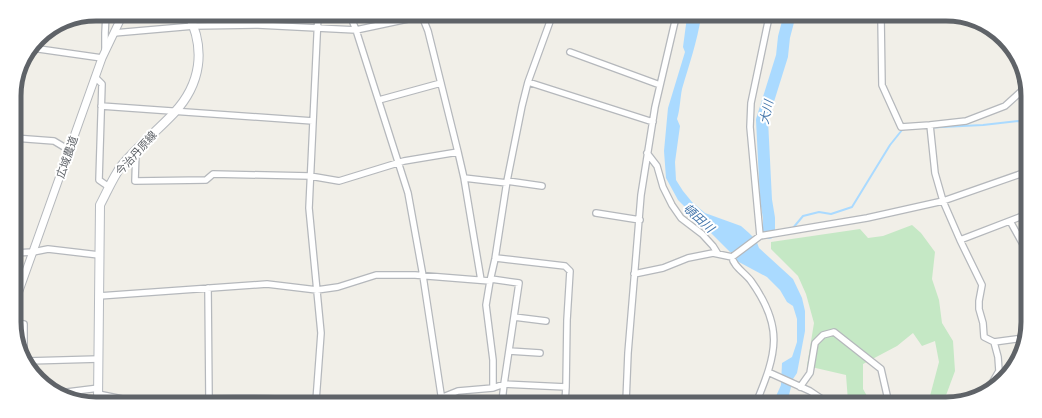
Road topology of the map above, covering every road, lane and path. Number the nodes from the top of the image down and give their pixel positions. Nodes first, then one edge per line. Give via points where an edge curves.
1 (105, 21) edge
2 (120, 21) edge
3 (192, 21) edge
4 (318, 21) edge
5 (352, 21) edge
6 (398, 21) edge
7 (424, 21) edge
8 (550, 21) edge
9 (675, 21) edge
10 (768, 21) edge
11 (881, 21) edge
12 (194, 26) junction
13 (317, 27) junction
14 (356, 30) junction
15 (114, 33) junction
16 (38, 49) edge
17 (105, 50) junction
18 (570, 52) dead end
19 (102, 58) junction
20 (95, 76) junction
21 (441, 82) junction
22 (528, 82) junction
23 (660, 85) junction
24 (1021, 92) edge
25 (379, 100) junction
26 (101, 106) junction
27 (175, 112) junction
28 (313, 121) junction
29 (653, 122) junction
30 (930, 126) junction
31 (21, 139) edge
32 (69, 150) junction
33 (136, 150) junction
34 (458, 152) junction
35 (647, 153) junction
36 (399, 162) junction
37 (1021, 174) edge
38 (310, 176) junction
39 (464, 178) junction
40 (507, 182) junction
41 (542, 186) dead end
42 (109, 187) junction
43 (942, 201) junction
44 (596, 213) dead end
45 (1021, 217) edge
46 (640, 220) junction
47 (1010, 221) junction
48 (758, 238) junction
49 (960, 240) junction
50 (1021, 241) edge
51 (33, 252) junction
52 (21, 253) edge
53 (718, 254) junction
54 (98, 255) junction
55 (732, 257) junction
56 (496, 258) junction
57 (634, 274) junction
58 (423, 276) junction
59 (481, 280) junction
60 (490, 280) junction
61 (21, 285) edge
62 (208, 288) junction
63 (317, 290) junction
64 (99, 296) junction
65 (514, 317) junction
66 (546, 321) dead end
67 (21, 324) edge
68 (1019, 339) edge
69 (994, 342) junction
70 (24, 343) edge
71 (509, 351) junction
72 (540, 353) dead end
73 (99, 359) junction
74 (33, 362) edge
75 (768, 373) junction
76 (994, 379) edge
77 (504, 384) junction
78 (798, 386) junction
79 (566, 387) junction
80 (493, 388) junction
81 (74, 393) edge
82 (98, 394) edge
83 (112, 397) edge
84 (209, 397) edge
85 (316, 397) edge
86 (442, 397) edge
87 (447, 397) edge
88 (503, 397) edge
89 (565, 397) edge
90 (626, 397) edge
91 (758, 397) edge
92 (819, 397) edge
93 (887, 397) edge

1 - 17 street
2 - 15 street, 広域農道
3 - 12 main road, 今治丹原線
4 - 13 street
5 - 14 street
6 - 14 street
7 - 21 street
8 - 22 street
9 - 23 street
10 - 48 street via 751,103 750,127
11 - 30 street via 882,85 901,127
12 - 13 street
12 - 15 street
12 - 27 main road, 今治丹原線 via 200,48 198,71 189,92
13 - 14 street
13 - 28 street
14 - 25 street
15 - 17 street, 広域農道
16 - 19 street
17 - 19 street, 広域農道
18 - 23 street
19 - 20 street, 広域農道
20 - 26 street via 102,84
20 - 32 street, 広域農道
21 - 25 street
21 - 34 street
22 - 29 street
22 - 40 street
23 - 29 street
24 - 30 street via 1005,106 966,121
25 - 36 street
26 - 27 street
26 - 42 street via 99,180
27 - 28 street
27 - 33 main road, 今治丹原線
28 - 38 street
29 - 35 street
30 - 43 street via 935,173
31 - 32 street via 54,141
32 - 51 street, 広域農道
33 - 38 street via 135,181 206,180 213,174
33 - 42 main road, 今治丹原線
34 - 36 street
34 - 39 street
35 - 46 street
35 - 53 street via 657,166 663,187 681,218 706,238
36 - 38 street via 339,181
36 - 58 street via 408,193
37 - 43 street
38 - 63 street via 309,208
39 - 40 street
39 - 59 street
40 - 41 street
40 - 56 street
42 - 54 main road, 今治丹原線 via 100,205
43 - 48 street
43 - 49 street
44 - 46 street
45 - 47 street
46 - 57 street
47 - 49 street
47 - 50 street
48 - 55 street
49 - 69 street via 982,285 979,309 984,337
51 - 52 street
51 - 54 street via 48,249
51 - 61 street, 広域農道
53 - 55 street
53 - 57 street via 688,258 663,268
54 - 64 main road, 今治丹原線
55 - 75 street via 768,308 774,338
56 - 60 street
56 - 79 street via 565,266 570,271
57 - 90 street
58 - 59 street
58 - 63 street via 376,275 338,287
58 - 86 street
59 - 60 street
60 - 65 street via 519,283
60 - 80 street via 486,305 493,360
62 - 63 street via 267,284
62 - 64 street
62 - 84 street
63 - 85 street via 321,333
64 - 73 main road, 今治丹原線
65 - 66 street
65 - 71 street
67 - 70 street via 24,324
68 - 69 street
69 - 76 street via 999,371
71 - 72 street
71 - 77 street
73 - 74 street
73 - 82 main road, 今治丹原線
75 - 78 street
75 - 91 street
77 - 79 street
77 - 80 street
77 - 88 street
78 - 92 street
78 - 93 street via 810,373 815,343 823,335 834,332 881,369
79 - 89 street
80 - 87 street via 458,391
81 - 82 street
82 - 83 street

